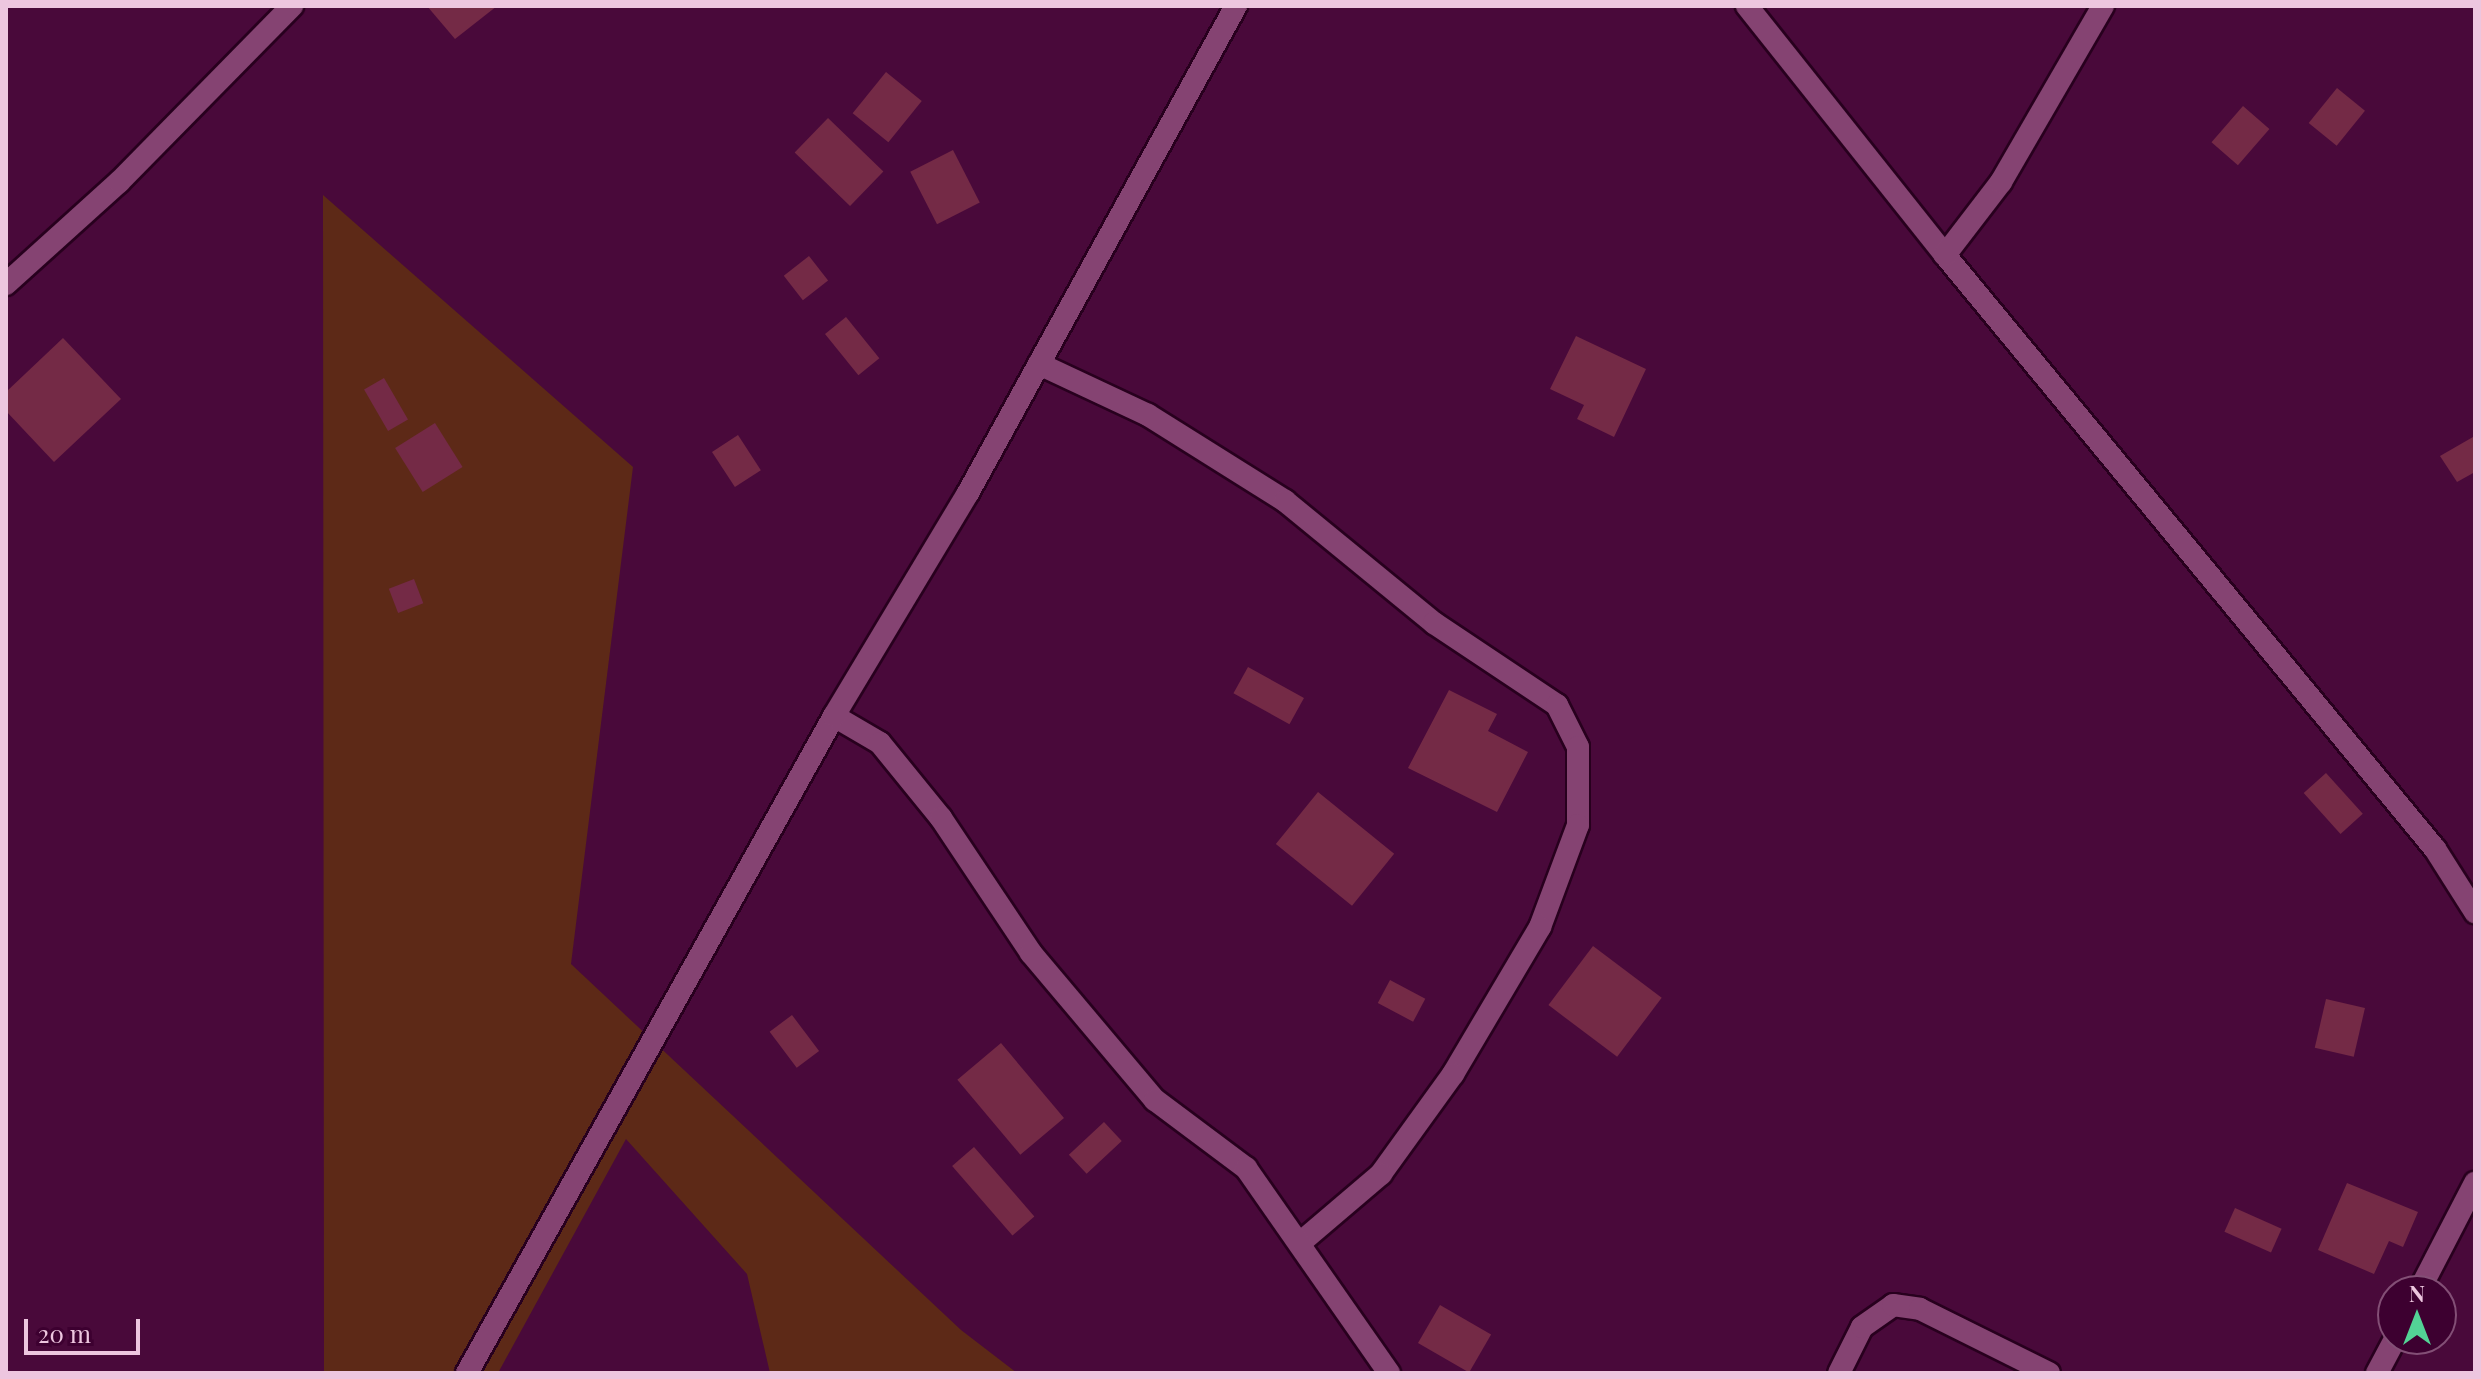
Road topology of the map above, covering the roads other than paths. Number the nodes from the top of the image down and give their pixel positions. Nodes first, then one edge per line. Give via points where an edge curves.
1 (292, 6) edge
2 (1236, 6) edge
3 (1747, 6) edge
4 (2103, 6) edge
5 (1945, 255) junction
6 (6, 284) edge
7 (1039, 364) junction
8 (834, 716) junction
9 (2475, 912) edge
10 (2475, 1183) edge
11 (1300, 1243) junction
12 (2427, 1275) edge
13 (2387, 1355) edge
14 (467, 1373) edge
15 (1389, 1373) edge
16 (1839, 1373) edge
17 (2049, 1373) edge
18 (2377, 1373) edge

1 - 6 street via 119,182
2 - 7 street
3 - 5 street
4 - 5 street via 2001,182
5 - 9 street via 2435,849
7 - 8 street
7 - 11 street via 1148,415 1285,501 1434,623 1557,705 1578,747 1578,825 1540,927 1453,1074 1381,1174
8 - 11 street via 880,743 941,818 1041,965 1155,1100 1246,1168
8 - 14 street
10 - 12 street
11 - 15 street
13 - 18 street
16 - 17 street via 1862,1327 1893,1305 1920,1309

